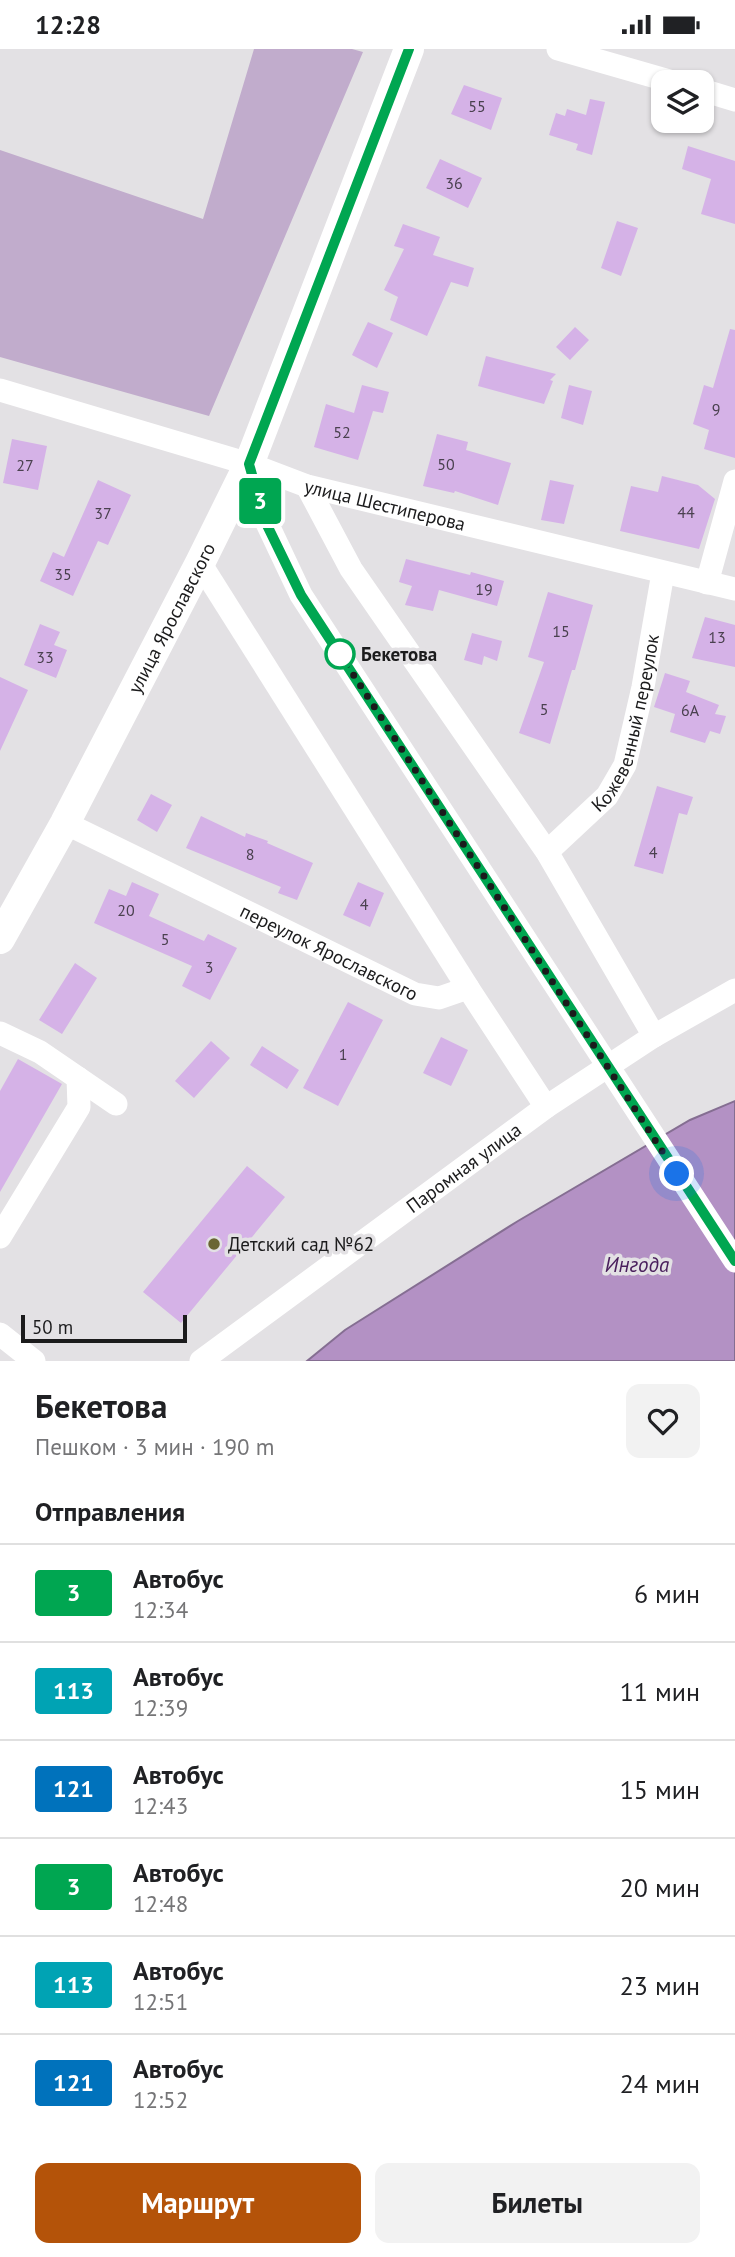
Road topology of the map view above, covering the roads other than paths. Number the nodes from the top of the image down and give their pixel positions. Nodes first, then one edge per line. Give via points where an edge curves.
1 (409, 49) edge
2 (558, 49) edge
3 (610, 56) edge
4 (651, 73) edge
5 (714, 94) edge
6 (735, 100) edge
7 (0, 390) edge
8 (249, 464) junction
9 (735, 481) edge
10 (307, 486) junction
11 (200, 563) junction
12 (663, 573) junction
13 (707, 583) junction
14 (735, 589) edge
15 (65, 823) junction
16 (547, 852) junction
17 (0, 939) edge
18 (468, 988) junction
19 (735, 990) edge
20 (0, 1033) edge
21 (654, 1036) junction
22 (78, 1078) junction
23 (116, 1104) dead end
24 (546, 1107) junction
25 (0, 1237) edge
26 (735, 1261) edge
27 (0, 1334) edge
28 (34, 1361) edge
29 (201, 1361) edge

1 - 8 main road, улица Ярославского
2 - 3 street
3 - 4 street
5 - 6 street
7 - 8 street, улица Шестиперова
8 - 10 street, улица Шестиперова
8 - 11 main road, улица Ярославского
8 - 26 street via 265,521 301,595
9 - 13 street
10 - 12 street, улица Шестиперова
10 - 16 street via 351,569
11 - 15 main road, улица Ярославского
11 - 18 street
12 - 13 street, улица Шестиперова
12 - 16 street, Кожевенный переулок via 625,765 607,796
13 - 14 street, улица Шестиперова
15 - 17 main road, улица Ярославского
15 - 18 street, переулок Ярославского via 415,994 439,998
16 - 21 street
18 - 24 street
19 - 21 street, Паромная улица
20 - 22 street via 40,1052
21 - 24 street, Паромная улица
22 - 23 street
22 - 25 street via 79,1107
24 - 29 street, Паромная улица
27 - 28 street

